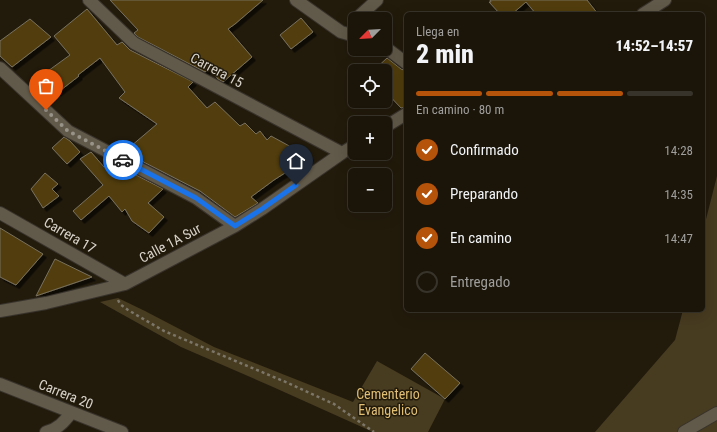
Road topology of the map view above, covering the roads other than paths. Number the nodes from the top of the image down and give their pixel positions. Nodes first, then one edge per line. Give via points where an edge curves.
1 (89, 0) edge
2 (296, 0) edge
3 (377, 0) edge
4 (665, 0) edge
5 (363, 12) edge
6 (646, 12) edge
7 (348, 26) edge
8 (341, 32) junction
9 (348, 34) edge
10 (392, 52) edge
11 (404, 61) edge
12 (0, 68) edge
13 (404, 115) edge
14 (392, 123) edge
15 (348, 149) edge
16 (342, 153) junction
17 (0, 213) edge
18 (235, 226) junction
19 (125, 284) junction
20 (0, 311) edge
21 (0, 384) edge
22 (71, 413) junction
23 (717, 413) edge
24 (46, 432) edge
25 (122, 432) edge
26 (684, 432) edge

1 - 16 street, Carrera 15 via 134,43
2 - 8 street
3 - 5 street
4 - 6 street
7 - 8 street
8 - 9 street
10 - 11 street
12 - 18 street via 68,131 196,198
13 - 14 street
15 - 16 street, Calle 1A Sur
16 - 18 street, Calle 1A Sur
17 - 19 street, Carrera 17
18 - 19 street, Calle 1A Sur
19 - 20 street, Calle 1A Sur
21 - 22 street, Carrera 20
22 - 24 street via 60,426
22 - 25 street, Carrera 20
23 - 26 street

